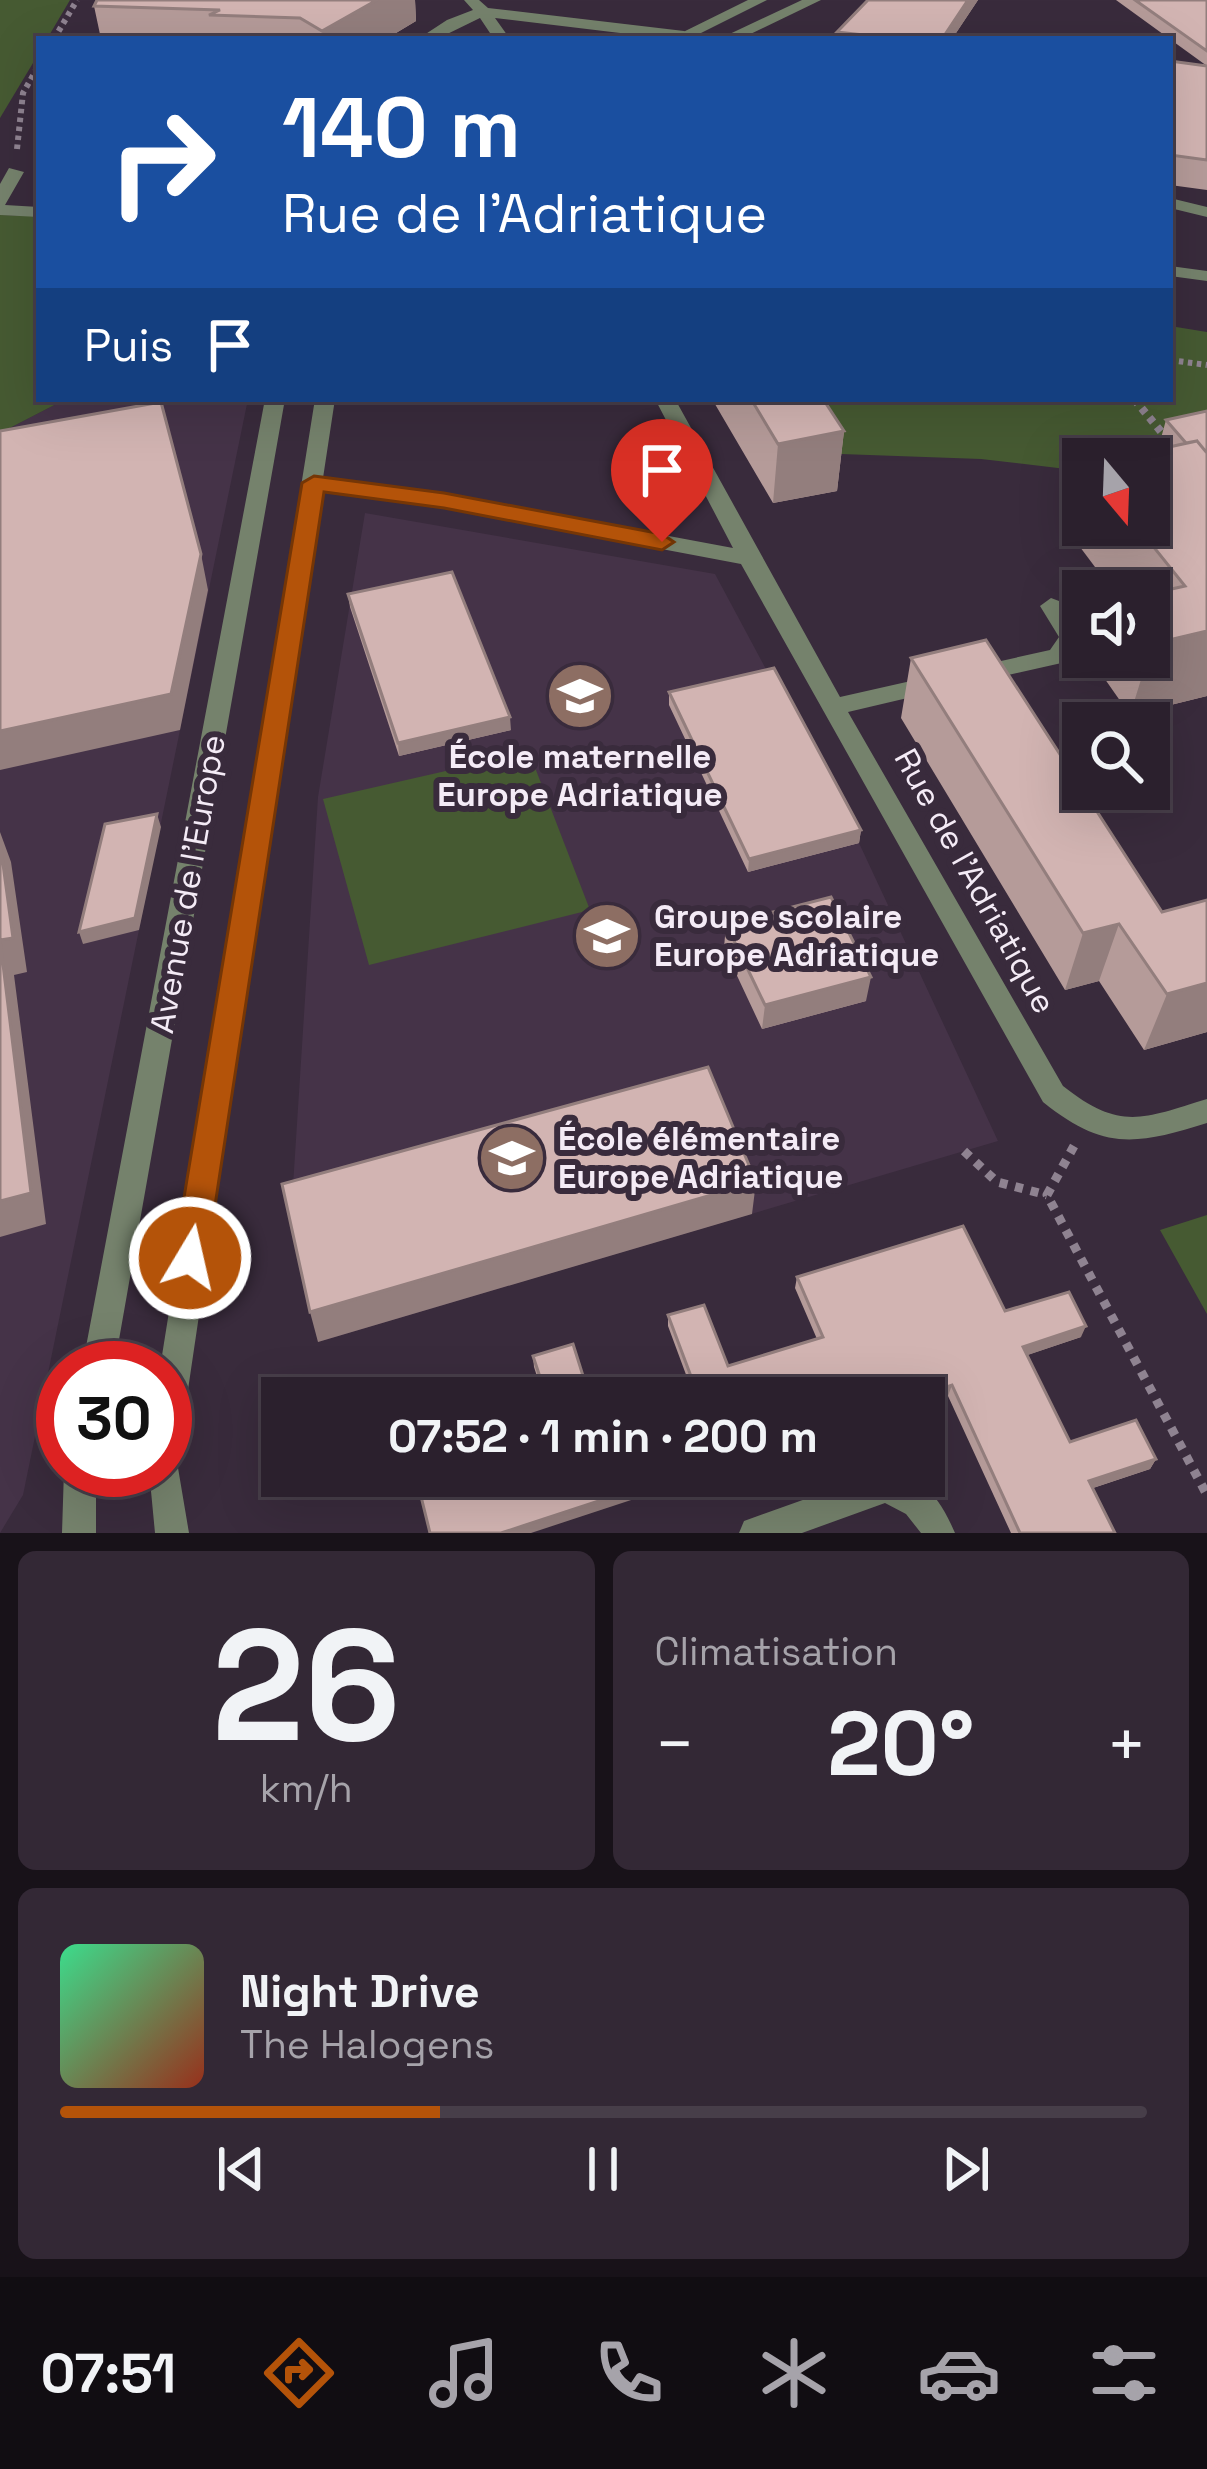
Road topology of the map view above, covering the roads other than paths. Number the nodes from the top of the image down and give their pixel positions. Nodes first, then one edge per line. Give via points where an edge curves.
1 (760, 0) edge
2 (814, 0) edge
3 (477, 6) edge
4 (592, 23) junction
5 (431, 36) edge
6 (500, 36) edge
7 (581, 36) edge
8 (675, 36) edge
9 (692, 36) edge
10 (734, 36) edge
11 (15, 172) road end
12 (0, 201) edge
13 (1173, 204) edge
14 (0, 210) edge
15 (36, 212) edge
16 (1207, 212) edge
17 (1173, 271) edge
18 (1207, 276) edge
19 (274, 402) edge
20 (325, 402) edge
21 (667, 402) edge
22 (314, 483) junction
23 (749, 558) junction
24 (1051, 606) dead end
25 (836, 706) junction
26 (1207, 1111) edge
27 (103, 1341) edge
28 (180, 1341) edge
29 (80, 1497) edge
30 (168, 1497) edge
31 (80, 1533) edge
32 (172, 1533) edge
33 (756, 1533) edge
34 (938, 1533) edge

1 - 9 street
2 - 10 street
3 - 4 street
3 - 5 street
3 - 6 street
4 - 7 street
4 - 8 street
11 - 12 street
13 - 16 street
14 - 15 street
17 - 18 street
19 - 27 street, Avenue de l'Europe
20 - 22 street, Avenue de l'Europe
21 - 23 street, Rue de l'Adriatique
22 - 23 street
22 - 28 street, Avenue de l'Europe
23 - 25 street, Rue de l'Adriatique
24 - 25 street via 1071,637 1058,656
25 - 26 street, Rue de l'Adriatique via 1053,1094 1087,1124 1137,1132
29 - 31 street
30 - 32 street
33 - 34 street via 885,1486 907,1491

